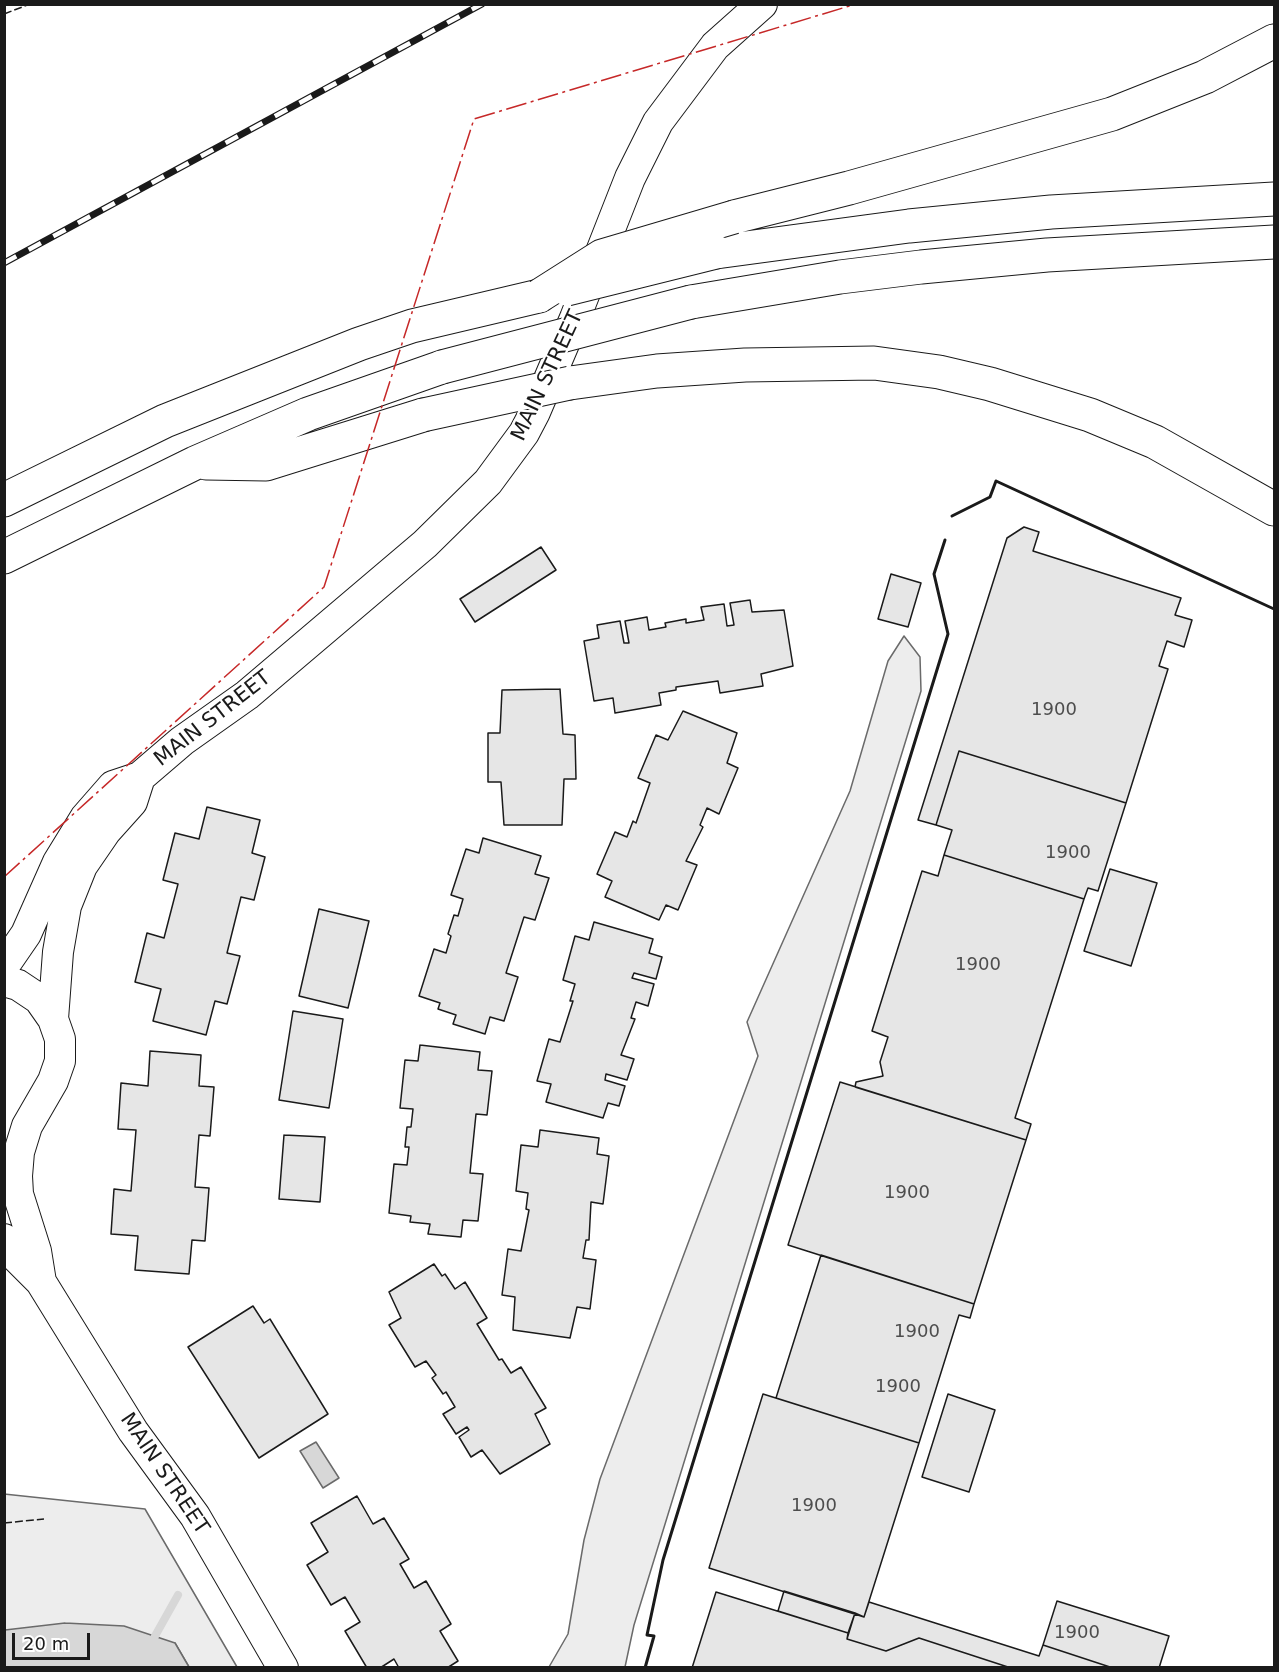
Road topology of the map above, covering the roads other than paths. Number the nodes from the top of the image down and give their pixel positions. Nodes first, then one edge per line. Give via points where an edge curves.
1 (762, 4) edge
2 (1275, 41) edge
3 (1275, 199) edge
4 (1275, 242) edge
5 (539, 296) junction
6 (195, 463) junction
7 (4, 500) edge
8 (1275, 509) edge
9 (4, 557) edge
10 (140, 777) junction
11 (4, 966) edge
12 (4, 981) edge
13 (53, 1019) junction
14 (41, 1099) junction
15 (4, 1119) edge
16 (4, 1239) edge
17 (41, 1282) junction
18 (284, 1668) edge

1 - 10 street, MAIN STREET via 715,46 658,122 630,178 548,384 524,433 489,482 426,544 247,695 182,741
2 - 5 highway, bridge via 1205,77 1112,114 602,256
3 - 5 highway, bridge via 1039,213 897,227 716,252
4 - 6 highway, bridge via 1163,246 944,265 691,302 442,367 308,414
5 - 7 highway via 463,312 359,344 175,417
6 - 8 highway, bridge via 266,464 423,415 570,383 657,371 863,363 939,372 1090,416 1155,442
6 - 9 highway
10 - 11 street, MAIN STREET via 113,786 85,819 58,862 26,934
10 - 13 street, MAIN STREET via 132,802 82,866 66,906
12 - 13 street, MAIN STREET via 39,999
13 - 14 street, MAIN STREET via 60,1039 60,1061
14 - 15 street, MAIN STREET via 23,1113
14 - 17 street, MAIN STREET via 27,1126 17,1176
16 - 17 street, MAIN STREET
17 - 18 street, MAIN STREET via 134,1431 195,1516

